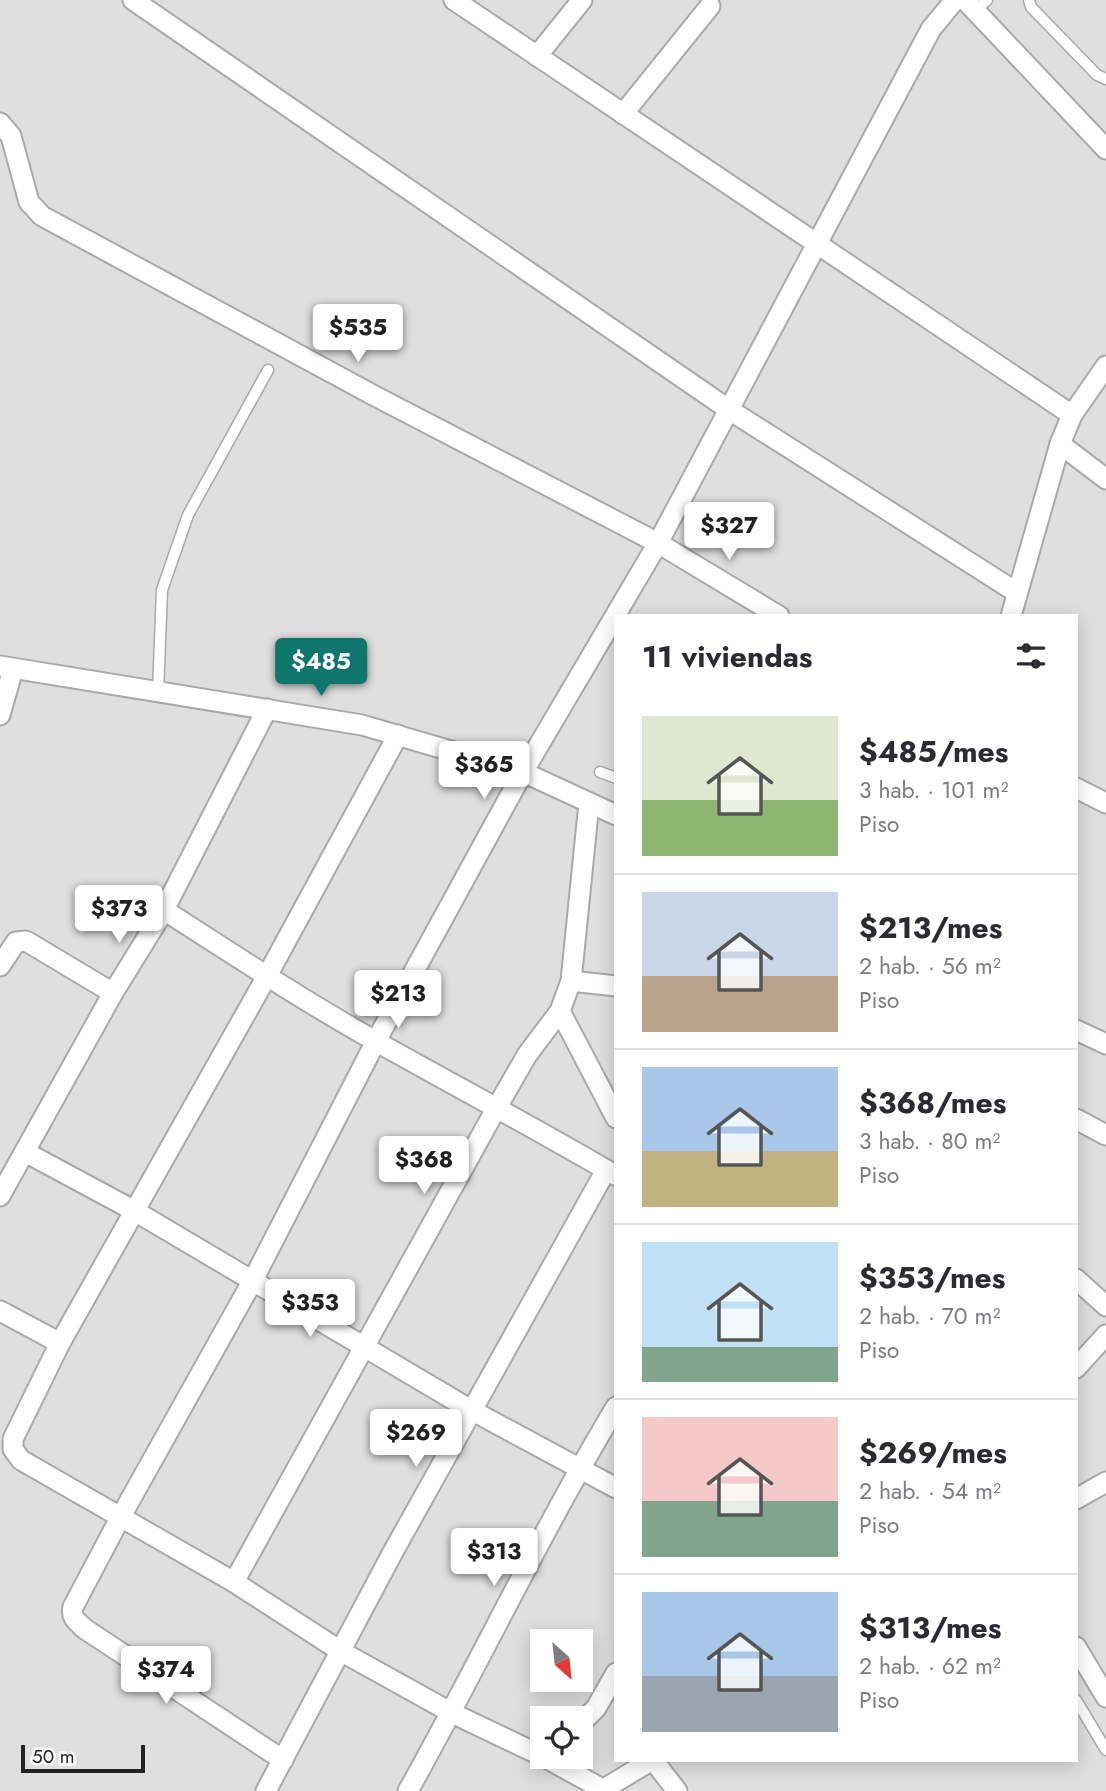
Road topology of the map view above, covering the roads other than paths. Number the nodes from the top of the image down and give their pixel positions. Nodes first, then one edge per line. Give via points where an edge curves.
1 (133, 0) edge
2 (582, 0) edge
3 (955, 0) edge
4 (1029, 0) edge
5 (458, 1) edge
6 (975, 4) edge
7 (710, 6) dead end
8 (537, 56) junction
9 (1106, 79) edge
10 (623, 114) junction
11 (0, 123) edge
12 (1106, 149) edge
13 (817, 244) junction
14 (1106, 366) edge
15 (268, 370) dead end
16 (728, 409) junction
17 (1072, 415) junction
18 (1060, 444) junction
19 (1106, 479) edge
20 (658, 542) junction
21 (1016, 592) junction
22 (616, 614) edge
23 (776, 614) edge
24 (1011, 614) edge
25 (614, 617) edge
26 (7, 668) edge
27 (158, 692) junction
28 (267, 709) junction
29 (0, 715) edge
30 (398, 736) junction
31 (523, 772) junction
32 (600, 772) dead end
33 (614, 777) edge
34 (1078, 789) edge
35 (589, 803) junction
36 (1106, 803) edge
37 (614, 814) edge
38 (164, 909) junction
39 (0, 966) edge
40 (267, 976) junction
41 (571, 981) junction
42 (614, 986) edge
43 (113, 993) junction
44 (560, 1011) junction
45 (1078, 1031) edge
46 (376, 1041) junction
47 (1106, 1044) edge
48 (497, 1107) junction
49 (614, 1114) edge
50 (1078, 1120) edge
51 (1106, 1135) edge
52 (24, 1152) junction
53 (611, 1173) edge
54 (0, 1196) edge
55 (133, 1210) junction
56 (1078, 1281) edge
57 (252, 1282) junction
58 (1105, 1304) edge
59 (0, 1311) edge
60 (1106, 1335) edge
61 (60, 1343) junction
62 (363, 1347) junction
63 (1078, 1366) edge
64 (471, 1410) junction
65 (614, 1410) edge
66 (580, 1467) junction
67 (1106, 1482) edge
68 (614, 1487) edge
69 (1078, 1498) edge
70 (120, 1518) junction
71 (234, 1582) junction
72 (1078, 1650) edge
73 (342, 1652) junction
74 (614, 1676) edge
75 (1106, 1697) edge
76 (1078, 1703) edge
77 (593, 1710) edge
78 (452, 1713) junction
79 (530, 1750) edge
80 (1106, 1751) edge
81 (283, 1760) junction
82 (650, 1762) edge
83 (655, 1762) edge
84 (567, 1769) edge
85 (605, 1790) edge
86 (267, 1791) edge
87 (408, 1791) edge
88 (677, 1791) edge

1 - 16 street
2 - 8 street
3 - 13 street via 931,29
4 - 9 lane via 1097,75
5 - 8 street
6 - 12 street
7 - 10 street
8 - 10 street
10 - 13 street
11 - 20 street via 11,136 29,202 42,216
13 - 16 street
13 - 17 street
14 - 17 street
15 - 27 lane via 188,515 162,590
16 - 20 street
16 - 21 street
17 - 18 street
18 - 19 street
18 - 21 street
20 - 22 street
20 - 23 street
21 - 24 street
25 - 31 street
26 - 27 street
26 - 29 street
27 - 28 street
28 - 30 street via 362,725
28 - 38 street
30 - 31 street
30 - 40 street
31 - 35 street
31 - 46 street
32 - 33 lane
34 - 36 street
35 - 37 street
35 - 41 street
38 - 40 street
38 - 43 street
39 - 43 street via 16,942 26,941
40 - 46 street
40 - 55 street
41 - 42 street
41 - 44 street
43 - 52 street
44 - 48 street
44 - 49 street
45 - 47 street
46 - 48 street
46 - 57 street
48 - 53 street
48 - 62 street
50 - 51 street
52 - 54 street
52 - 55 street
53 - 64 street
55 - 57 street
55 - 61 street
56 - 58 street
57 - 62 street
57 - 70 street
59 - 61 street
60 - 63 street
61 - 70 street via 13,1439 13,1450 21,1460
62 - 64 street
62 - 71 street
64 - 66 street
64 - 73 street
65 - 66 street
66 - 68 street
66 - 78 street
67 - 69 street
70 - 71 street
70 - 81 street via 74,1607 74,1619
71 - 73 street
72 - 75 street
73 - 78 street
73 - 81 street
74 - 77 street
76 - 80 lane
78 - 79 street
78 - 87 street
81 - 86 street
82 - 85 street
83 - 88 street
84 - 85 street

